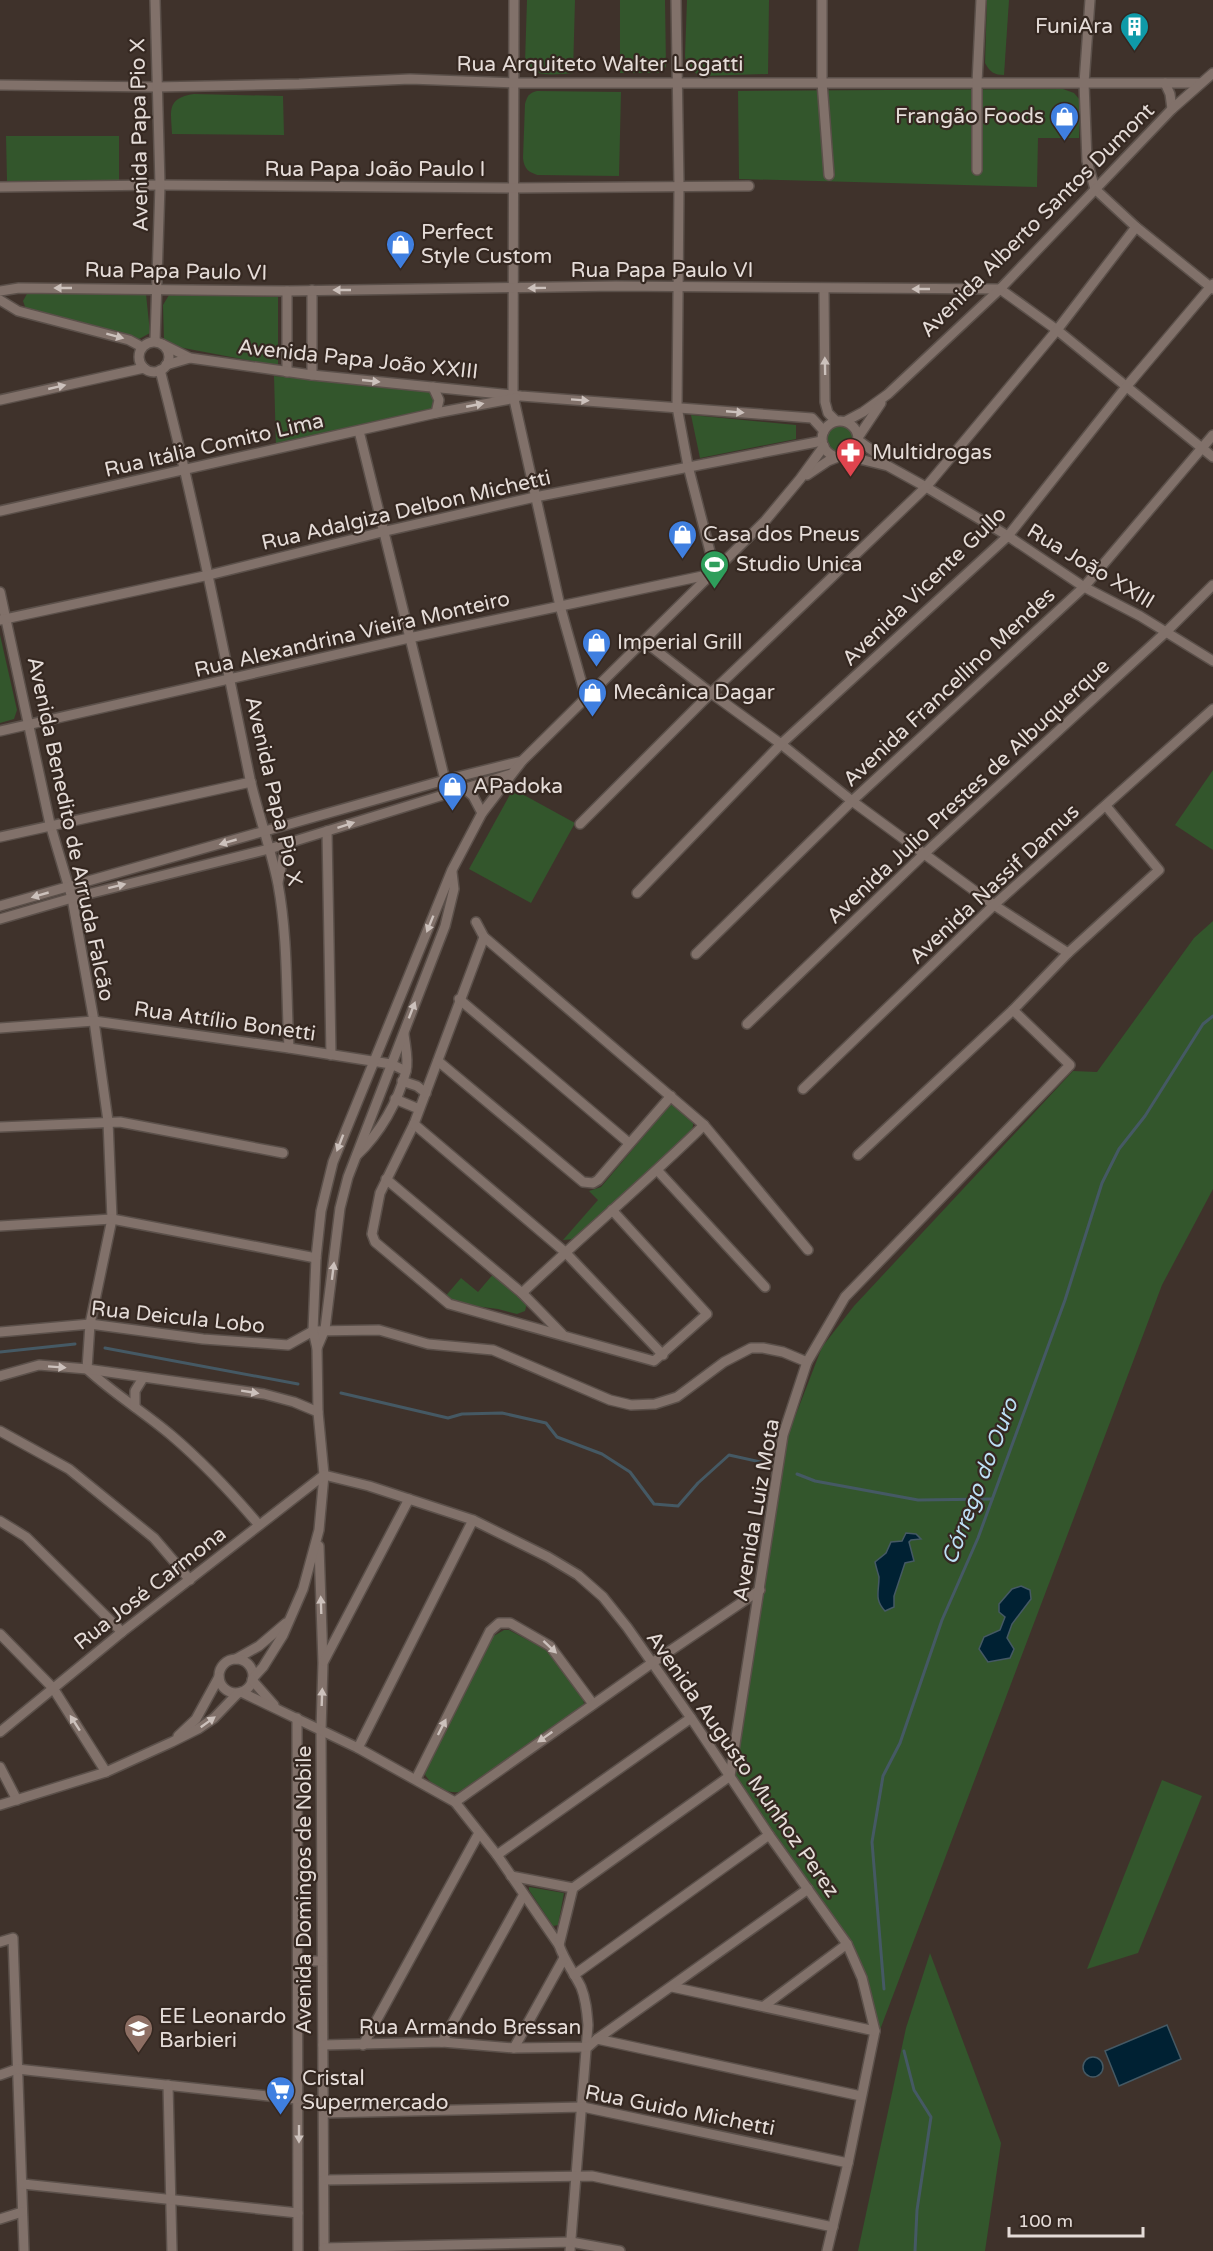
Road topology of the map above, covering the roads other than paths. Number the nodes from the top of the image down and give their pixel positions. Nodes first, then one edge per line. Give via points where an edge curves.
1 (155, 0) edge
2 (514, 0) edge
3 (676, 0) edge
4 (822, 0) edge
5 (981, 0) edge
6 (1090, 0) edge
7 (1213, 72) edge
8 (822, 82) junction
9 (514, 83) junction
10 (677, 83) junction
11 (977, 83) junction
12 (1084, 83) junction
13 (1200, 83) junction
14 (1165, 84) junction
15 (0, 85) edge
16 (156, 87) junction
17 (1172, 110) junction
18 (977, 170) dead end
19 (828, 175) dead end
20 (159, 185) junction
21 (679, 186) junction
22 (749, 186) dead end
23 (0, 187) edge
24 (512, 188) junction
25 (1095, 189) junction
26 (1136, 226) junction
27 (679, 287) junction
28 (1212, 287) edge
29 (156, 289) junction
30 (512, 289) junction
31 (824, 289) junction
32 (1000, 289) junction
33 (312, 290) junction
34 (0, 291) edge
35 (286, 291) junction
36 (0, 300) edge
37 (1057, 330) junction
38 (158, 343) junction
39 (142, 347) junction
40 (190, 358) junction
41 (163, 367) junction
42 (144, 368) junction
43 (287, 372) junction
44 (312, 375) junction
45 (433, 387) junction
46 (1126, 387) junction
47 (888, 394) junction
48 (516, 397) junction
49 (0, 400) edge
50 (677, 407) junction
51 (436, 412) junction
52 (841, 421) junction
53 (359, 431) junction
54 (1213, 435) edge
55 (859, 438) junction
56 (823, 440) junction
57 (1202, 448) junction
58 (843, 457) junction
59 (1213, 457) edge
60 (688, 466) junction
61 (888, 466) junction
62 (186, 470) junction
63 (800, 479) junction
64 (926, 487) junction
65 (535, 497) junction
66 (0, 511) edge
67 (386, 531) junction
68 (1008, 536) junction
69 (713, 572) junction
70 (209, 575) junction
71 (1213, 585) edge
72 (1084, 587) junction
73 (0, 592) edge
74 (560, 606) junction
75 (3, 620) edge
76 (1166, 632) junction
77 (409, 638) junction
78 (644, 641) junction
79 (1213, 661) edge
80 (230, 680) junction
81 (711, 693) junction
82 (586, 698) junction
83 (1213, 709) edge
84 (28, 724) junction
85 (0, 731) edge
86 (782, 744) junction
87 (522, 761) junction
88 (511, 774) junction
89 (445, 780) junction
90 (251, 782) junction
91 (464, 788) junction
92 (448, 792) junction
93 (852, 801) junction
94 (1106, 806) junction
95 (482, 813) junction
96 (50, 824) junction
97 (580, 824) dead end
98 (327, 831) junction
99 (263, 832) junction
100 (0, 837) edge
101 (286, 844) junction
102 (269, 849) junction
103 (924, 854) junction
104 (452, 870) junction
105 (278, 884) junction
106 (68, 887) junction
107 (637, 893) dead end
108 (72, 898) junction
109 (0, 906) edge
110 (994, 906) junction
111 (0, 919) edge
112 (476, 922) dead end
113 (484, 937) junction
114 (1068, 952) junction
115 (696, 954) dead end
116 (459, 999) junction
117 (1013, 1010) junction
118 (94, 1021) junction
119 (747, 1024) dead end
120 (0, 1028) edge
121 (404, 1031) junction
122 (289, 1048) junction
123 (331, 1055) junction
124 (438, 1061) junction
125 (373, 1062) junction
126 (391, 1064) junction
127 (406, 1071) junction
128 (402, 1081) junction
129 (803, 1089) dead end
130 (426, 1093) junction
131 (671, 1096) junction
132 (395, 1099) junction
133 (419, 1109) junction
134 (352, 1113) junction
135 (369, 1119) junction
136 (108, 1121) junction
137 (384, 1124) junction
138 (414, 1124) junction
139 (704, 1125) junction
140 (0, 1127) edge
141 (629, 1143) junction
142 (283, 1153) dead end
143 (858, 1155) dead end
144 (353, 1159) junction
145 (658, 1171) junction
146 (387, 1179) junction
147 (612, 1210) junction
148 (112, 1219) junction
149 (0, 1226) edge
150 (808, 1250) dead end
151 (565, 1252) junction
152 (316, 1258) junction
153 (765, 1287) dead end
154 (522, 1293) junction
155 (534, 1306) junction
156 (90, 1324) junction
157 (524, 1324) junction
158 (325, 1329) junction
159 (313, 1331) junction
160 (0, 1332) edge
161 (562, 1334) junction
162 (317, 1348) junction
163 (663, 1355) junction
164 (807, 1362) junction
165 (87, 1369) junction
166 (0, 1376) edge
167 (143, 1378) junction
168 (135, 1407) junction
169 (318, 1412) junction
170 (0, 1431) edge
171 (324, 1475) junction
172 (409, 1499) junction
173 (473, 1520) junction
174 (0, 1521) edge
175 (259, 1526) junction
176 (319, 1530) junction
177 (190, 1580) junction
178 (760, 1590) junction
179 (290, 1620) junction
180 (122, 1632) junction
181 (0, 1634) edge
182 (236, 1659) junction
183 (652, 1663) junction
184 (323, 1664) junction
185 (219, 1677) junction
186 (253, 1679) junction
187 (53, 1688) junction
188 (240, 1693) junction
189 (593, 1704) junction
190 (276, 1707) junction
191 (297, 1718) junction
192 (692, 1718) junction
193 (321, 1730) junction
194 (0, 1732) edge
195 (172, 1742) junction
196 (358, 1748) junction
197 (0, 1767) edge
198 (106, 1772) junction
199 (730, 1776) junction
200 (416, 1779) junction
201 (17, 1800) junction
202 (454, 1802) junction
203 (0, 1805) edge
204 (479, 1833) junction
205 (770, 1835) junction
206 (497, 1855) junction
207 (511, 1876) junction
208 (573, 1887) junction
209 (808, 1889) junction
210 (523, 1896) junction
211 (0, 1942) edge
212 (847, 1944) junction
213 (559, 1945) junction
214 (564, 1958) junction
215 (298, 1961) junction
216 (322, 1961) junction
217 (574, 1975) junction
218 (672, 1987) junction
219 (764, 2006) junction
220 (875, 2031) junction
221 (597, 2040) junction
222 (442, 2042) junction
223 (323, 2045) junction
224 (363, 2045) junction
225 (588, 2047) junction
226 (514, 2048) junction
227 (17, 2069) junction
228 (0, 2075) edge
229 (168, 2085) junction
230 (861, 2096) junction
231 (299, 2100) junction
232 (323, 2102) junction
233 (583, 2107) junction
234 (324, 2114) junction
235 (848, 2163) junction
236 (577, 2175) junction
237 (324, 2180) junction
238 (23, 2184) junction
239 (171, 2198) junction
240 (22, 2212) junction
241 (298, 2213) junction
242 (0, 2219) edge
243 (832, 2226) junction
244 (570, 2247) edge
245 (324, 2250) edge
246 (24, 2251) edge
247 (172, 2251) edge
248 (298, 2251) edge
249 (620, 2251) edge
250 (827, 2251) edge

1 - 16 street, Avenida Papa Pio X
2 - 9 street
3 - 10 street
4 - 8 street
5 - 11 street
6 - 12 street
7 - 13 street, Avenida Alberto Santos Dumont
8 - 10 street, Rua Arquiteto Walter Logatti
8 - 11 street, Rua Arquiteto Walter Logatti
8 - 19 street
9 - 10 street, Rua Arquiteto Walter Logatti
9 - 16 street, Rua Arquiteto Walter Logatti via 410,79
9 - 24 street
10 - 21 street
11 - 12 street, Rua Arquiteto Walter Logatti
11 - 18 street
12 - 14 street, Rua Arquiteto Walter Logatti
12 - 25 street via 1087,161
13 - 14 street, Rua Arquiteto Walter Logatti
13 - 17 street, Avenida Alberto Santos Dumont
14 - 17 street
15 - 16 street, Rua Arquiteto Walter Logatti
16 - 20 street, Avenida Papa Pio X
17 - 25 street, Avenida Alberto Santos Dumont
20 - 23 street, Rua Papa João Paulo I
20 - 24 street, Rua Papa João Paulo I
20 - 29 street, Avenida Papa Pio X
21 - 22 street, Rua Papa João Paulo I
21 - 24 street, Rua Papa João Paulo I
21 - 27 street
24 - 30 street
25 - 26 street
25 - 32 street, Avenida Alberto Santos Dumont
26 - 28 street
26 - 37 street
27 -> 30 street, Rua Papa Paulo VI
27 - 31 street, Rua Papa Paulo VI
27 - 50 street
28 - 46 street, Avenida Vicente Gullo
29 -> 34 street, Rua Papa Paulo VI
29 - 35 street, Rua Papa Paulo VI
29 - 38 street, Avenida Papa Pio X
30 -> 33 street, Rua Papa Paulo VI
30 - 48 street
32 -> 31 street, Rua Papa Paulo VI
52 -> 31 street via 828,413 825,402
32 - 37 street
32 - 47 street, Avenida Alberto Santos Dumont
33 - 35 street, Rua Papa Paulo VI
33 - 44 street
35 - 43 street
36 -> 39 street via 18,311 129,340
37 - 46 street
37 - 64 street
38 - 39 street
38 - 40 street, Avenida Papa João XXIII
38 - 41 street via 169,356
39 - 42 street via 139,360
40 - 41 street, Avenida Papa João XXIII
40 - 43 street, Avenida Papa João XXIII
41 - 42 street via 151,371
41 - 62 street, Avenida Papa Pio X
49 -> 42 street
43 - 44 street, Avenida Papa João XXIII
44 -> 45 street, Avenida Papa João XXIII
45 - 48 street, Avenida Papa João XXIII
45 - 51 street via 439,400
46 - 57 street
46 - 68 street, Avenida Vicente Gullo
47 - 52 street, Avenida Alberto Santos Dumont via 863,412
47 - 55 street, Avenida Alberto Santos Dumont
48 -> 50 street, Avenida Papa João XXIII
51 -> 48 street, Rua Itália Comito Lima
48 - 65 street
50 -> 56 street, Avenida Papa João XXIII via 812,418
50 - 60 street
51 - 53 street, Rua Itália Comito Lima
52 - 55 street via 854,427
52 - 56 street via 831,423
53 - 62 street, Rua Itália Comito Lima
53 - 67 street
54 - 57 street, Avenida Francellino Mendes
55 - 58 street via 855,450
55 - 61 street, Rua João XXIII
56 - 58 street via 832,455
56 - 60 street, Rua Adalgiza Delbon Michetti
56 - 63 street
57 - 59 street
57 - 72 street, Avenida Francellino Mendes
58 - 61 street, Rua João XXIII
58 - 63 street via 828,461
60 - 65 street, Rua Adalgiza Delbon Michetti
60 - 69 street
61 - 64 street, Rua João XXIII
62 - 66 street, Rua Itália Comito Lima
62 - 70 street, Avenida Papa Pio X
63 - 69 street via 765,521
64 - 68 street, Rua João XXIII
64 - 81 street
65 - 67 street, Rua Adalgiza Delbon Michetti
65 - 74 street
67 - 70 street, Rua Adalgiza Delbon Michetti
67 - 77 street
68 - 72 street, Rua João XXIII
68 - 86 street, Avenida Vicente Gullo
69 - 74 street, Rua Alexandrina Vieira Monteiro
69 - 78 street
70 - 75 street, Rua Adalgiza Delbon Michetti
70 - 80 street, Avenida Papa Pio X
71 - 76 street, Avenida Julio Prestes de Albuquerque
72 - 76 street, Rua João XXIII
72 - 93 street, Avenida Francellino Mendes
73 - 75 street, Avenida Benedito de Arruda Falcão
74 - 77 street, Rua Alexandrina Vieira Monteiro
74 - 82 street
75 - 84 street, Avenida Benedito de Arruda Falcão
76 - 79 street, Rua João XXIII
76 - 103 street, Avenida Julio Prestes de Albuquerque
77 - 80 street, Rua Alexandrina Vieira Monteiro
77 - 89 street
78 - 81 street
78 - 82 street
80 - 84 street, Rua Alexandrina Vieira Monteiro
80 - 90 street, Avenida Papa Pio X
81 - 86 street
81 - 97 street
82 - 87 street
83 - 94 street, Avenida Nassif Damus
84 - 85 street, Rua Alexandrina Vieira Monteiro
84 - 96 street, Avenida Benedito de Arruda Falcão
86 - 93 street
86 - 107 street, Avenida Vicente Gullo
87 - 88 street
87 - 89 street
88 - 91 street
88 - 95 street
89 - 92 street
89 - 99 street
90 - 96 street
90 - 99 street, Avenida Papa Pio X
91 - 92 street
91 - 95 street
98 -> 92 street
93 - 103 street
93 - 115 street, Avenida Francellino Mendes
94 - 110 street, Avenida Nassif Damus
94 - 114 street via 1159,870
95 - 104 street
96 - 100 street
96 - 106 street, Avenida Benedito de Arruda Falcão
98 - 101 street
98 - 123 street
99 - 102 street, Avenida Papa Pio X
99 -> 106 street
101 - 102 street
101 - 105 street
102 - 105 street, Avenida Papa Pio X
108 -> 102 street
103 - 110 street
103 - 119 street, Avenida Julio Prestes de Albuquerque
121 -> 104 street via 445,926 454,889
104 -> 125 street
105 - 122 street, Avenida Papa Pio X
106 - 108 street, Avenida Benedito de Arruda Falcão
106 -> 109 street
108 - 111 street
108 - 118 street, Avenida Benedito de Arruda Falcão
110 - 114 street
110 - 129 street, Avenida Nassif Damus
112 - 113 street
113 - 116 street
113 - 131 street
114 - 117 street
116 - 124 street
116 - 141 street
117 - 143 street
117 - 164 street, Avenida Luiz Mota via 1070,1065 845,1297
118 - 120 street, Rua Attílio Bonetti
118 - 122 street, Rua Attílio Bonetti
118 - 136 street, Avenida Benedito de Arruda Falcão
121 - 126 street
121 - 127 street
122 - 123 street, Rua Attílio Bonetti
123 - 125 street, Rua Attílio Bonetti
124 - 130 street
124 - 141 street via 583,1182 598,1180
125 - 126 street, Rua Attílio Bonetti
125 - 134 street
126 - 127 street, Rua Attílio Bonetti
126 - 135 street
127 - 128 street
128 - 130 street
128 - 132 street
130 - 133 street
131 - 139 street
131 - 141 street
132 - 133 street
132 - 137 street
133 - 138 street
134 - 135 street
134 -> 152 street via 321,1211
135 - 137 street
135 - 144 street
136 - 140 street
136 - 142 street
136 - 148 street, Avenida Benedito de Arruda Falcão
137 - 144 street
138 - 146 street
138 - 151 street
139 - 145 street
139 - 150 street
158 -> 144 street via 340,1208
145 - 147 street
145 - 153 street
146 - 154 street
146 - 157 street via 380,1193 372,1234 375,1242 449,1304
147 - 151 street
147 - 163 street via 707,1314
148 - 149 street
148 - 152 street
148 - 156 street, Avenida Benedito de Arruda Falcão
151 - 154 street
151 - 163 street
152 - 159 street
154 - 155 street
155 - 157 street
155 - 161 street
156 - 159 street, Rua Deicula Lobo via 288,1345
156 - 160 street, Rua Deicula Lobo
156 - 165 street, Avenida Benedito de Arruda Falcão
157 - 161 street
158 - 159 street, Rua Deicula Lobo
158 - 162 street
158 - 164 street, Rua Deicula Lobo via 379,1330 428,1344 493,1350 610,1400 632,1405 655,1404 677,1397 724,1362 751,1348 783,1352
159 - 162 street
161 - 163 street via 654,1361
162 - 169 street
164 - 178 street, Avenida Luiz Mota via 783,1435
166 -> 165 street via 39,1365
165 - 167 street
165 - 168 street
167 - 168 street via 135,1391
167 -> 169 street via 264,1394
168 - 175 street via 217,1476
169 - 171 street
170 - 177 street via 69,1469 154,1538
171 - 172 street, Avenida Augusto Munhoz Perez
171 - 175 street, Rua José Carmona
171 - 176 street
172 - 173 street, Avenida Augusto Munhoz Perez
172 - 184 street
173 - 183 street, Avenida Augusto Munhoz Perez via 578,1575 603,1597
173 - 196 street
174 - 180 street via 26,1537
175 - 177 street, Rua José Carmona
176 - 179 street
184 -> 176 street, Avenida Domingos de Nobile
177 - 180 street, Rua José Carmona
178 - 183 street
178 - 199 street, Avenida Luiz Mota
179 - 182 street
179 - 186 street
180 - 187 street, Rua José Carmona
181 - 187 street
182 - 185 street via 222,1667
182 - 186 street via 247,1663
183 - 189 street
183 - 192 street, Avenida Augusto Munhoz Perez
193 -> 184 street, Avenida Domingos de Nobile
185 - 188 street via 224,1688
185 - 195 street via 196,1719
186 - 188 street
186 - 190 street
187 - 194 street, Rua José Carmona
198 -> 187 street
188 - 190 street
195 -> 188 street via 214,1718
200 -> 189 street via 491,1629 499,1623 510,1623 550,1646
189 -> 202 street
190 - 191 street
191 - 193 street
191 - 215 street, Avenida Domingos de Nobile
192 - 199 street, Avenida Augusto Munhoz Perez
192 - 206 street
193 - 196 street
193 - 216 street, Avenida Domingos de Nobile
195 - 198 street
196 - 200 street
197 - 201 street
198 - 201 street
199 - 205 street, Avenida Augusto Munhoz Perez
199 - 208 street
200 - 202 street
201 - 203 street
202 - 204 street
204 - 206 street
204 - 224 street
205 - 209 street, Avenida Augusto Munhoz Perez
205 - 217 street
206 - 207 street
207 - 208 street
207 - 210 street
208 - 213 street
209 - 212 street, Avenida Augusto Munhoz Perez
209 - 218 street
210 - 213 street
210 - 222 street
211 - 227 street via 13,1938
212 - 219 street
212 - 220 street, Avenida Augusto Munhoz Perez via 862,1978
213 - 214 street
214 - 217 street
214 - 226 street
215 - 216 street
215 - 231 street, Avenida Domingos de Nobile
216 - 223 street, Avenida Domingos de Nobile
217 - 225 street via 585,1998
218 - 219 street
218 - 221 street
219 - 220 street
220 - 230 street, Avenida Augusto Munhoz Perez
221 - 225 street, Rua Armando Bressan
221 - 230 street, Rua Armando Bressan
222 - 224 street, Rua Armando Bressan
222 - 226 street, Rua Armando Bressan
223 - 224 street, Rua Armando Bressan
223 - 232 street, Avenida Domingos de Nobile
225 - 226 street, Rua Armando Bressan
225 - 233 street
227 - 228 street
227 - 229 street
227 - 238 street
229 - 231 street
229 - 239 street
230 - 235 street, Avenida Augusto Munhoz Perez
231 - 232 street
231 -> 241 street, Avenida Domingos de Nobile
232 - 234 street, Avenida Domingos de Nobile
233 - 234 street, Rua Guido Michetti
233 - 235 street, Rua Guido Michetti
233 - 236 street
234 - 237 street, Avenida Domingos de Nobile
235 - 243 street, Avenida Augusto Munhoz Perez
236 - 237 street
236 - 243 street
236 - 244 street
237 - 245 street, Avenida Domingos de Nobile
238 - 239 street
238 - 240 street
239 - 241 street
239 - 247 street
240 - 242 street
240 - 246 street
241 - 248 street, Avenida Domingos de Nobile
243 - 250 street, Avenida Augusto Munhoz Perez
244 - 245 street
244 - 249 street

